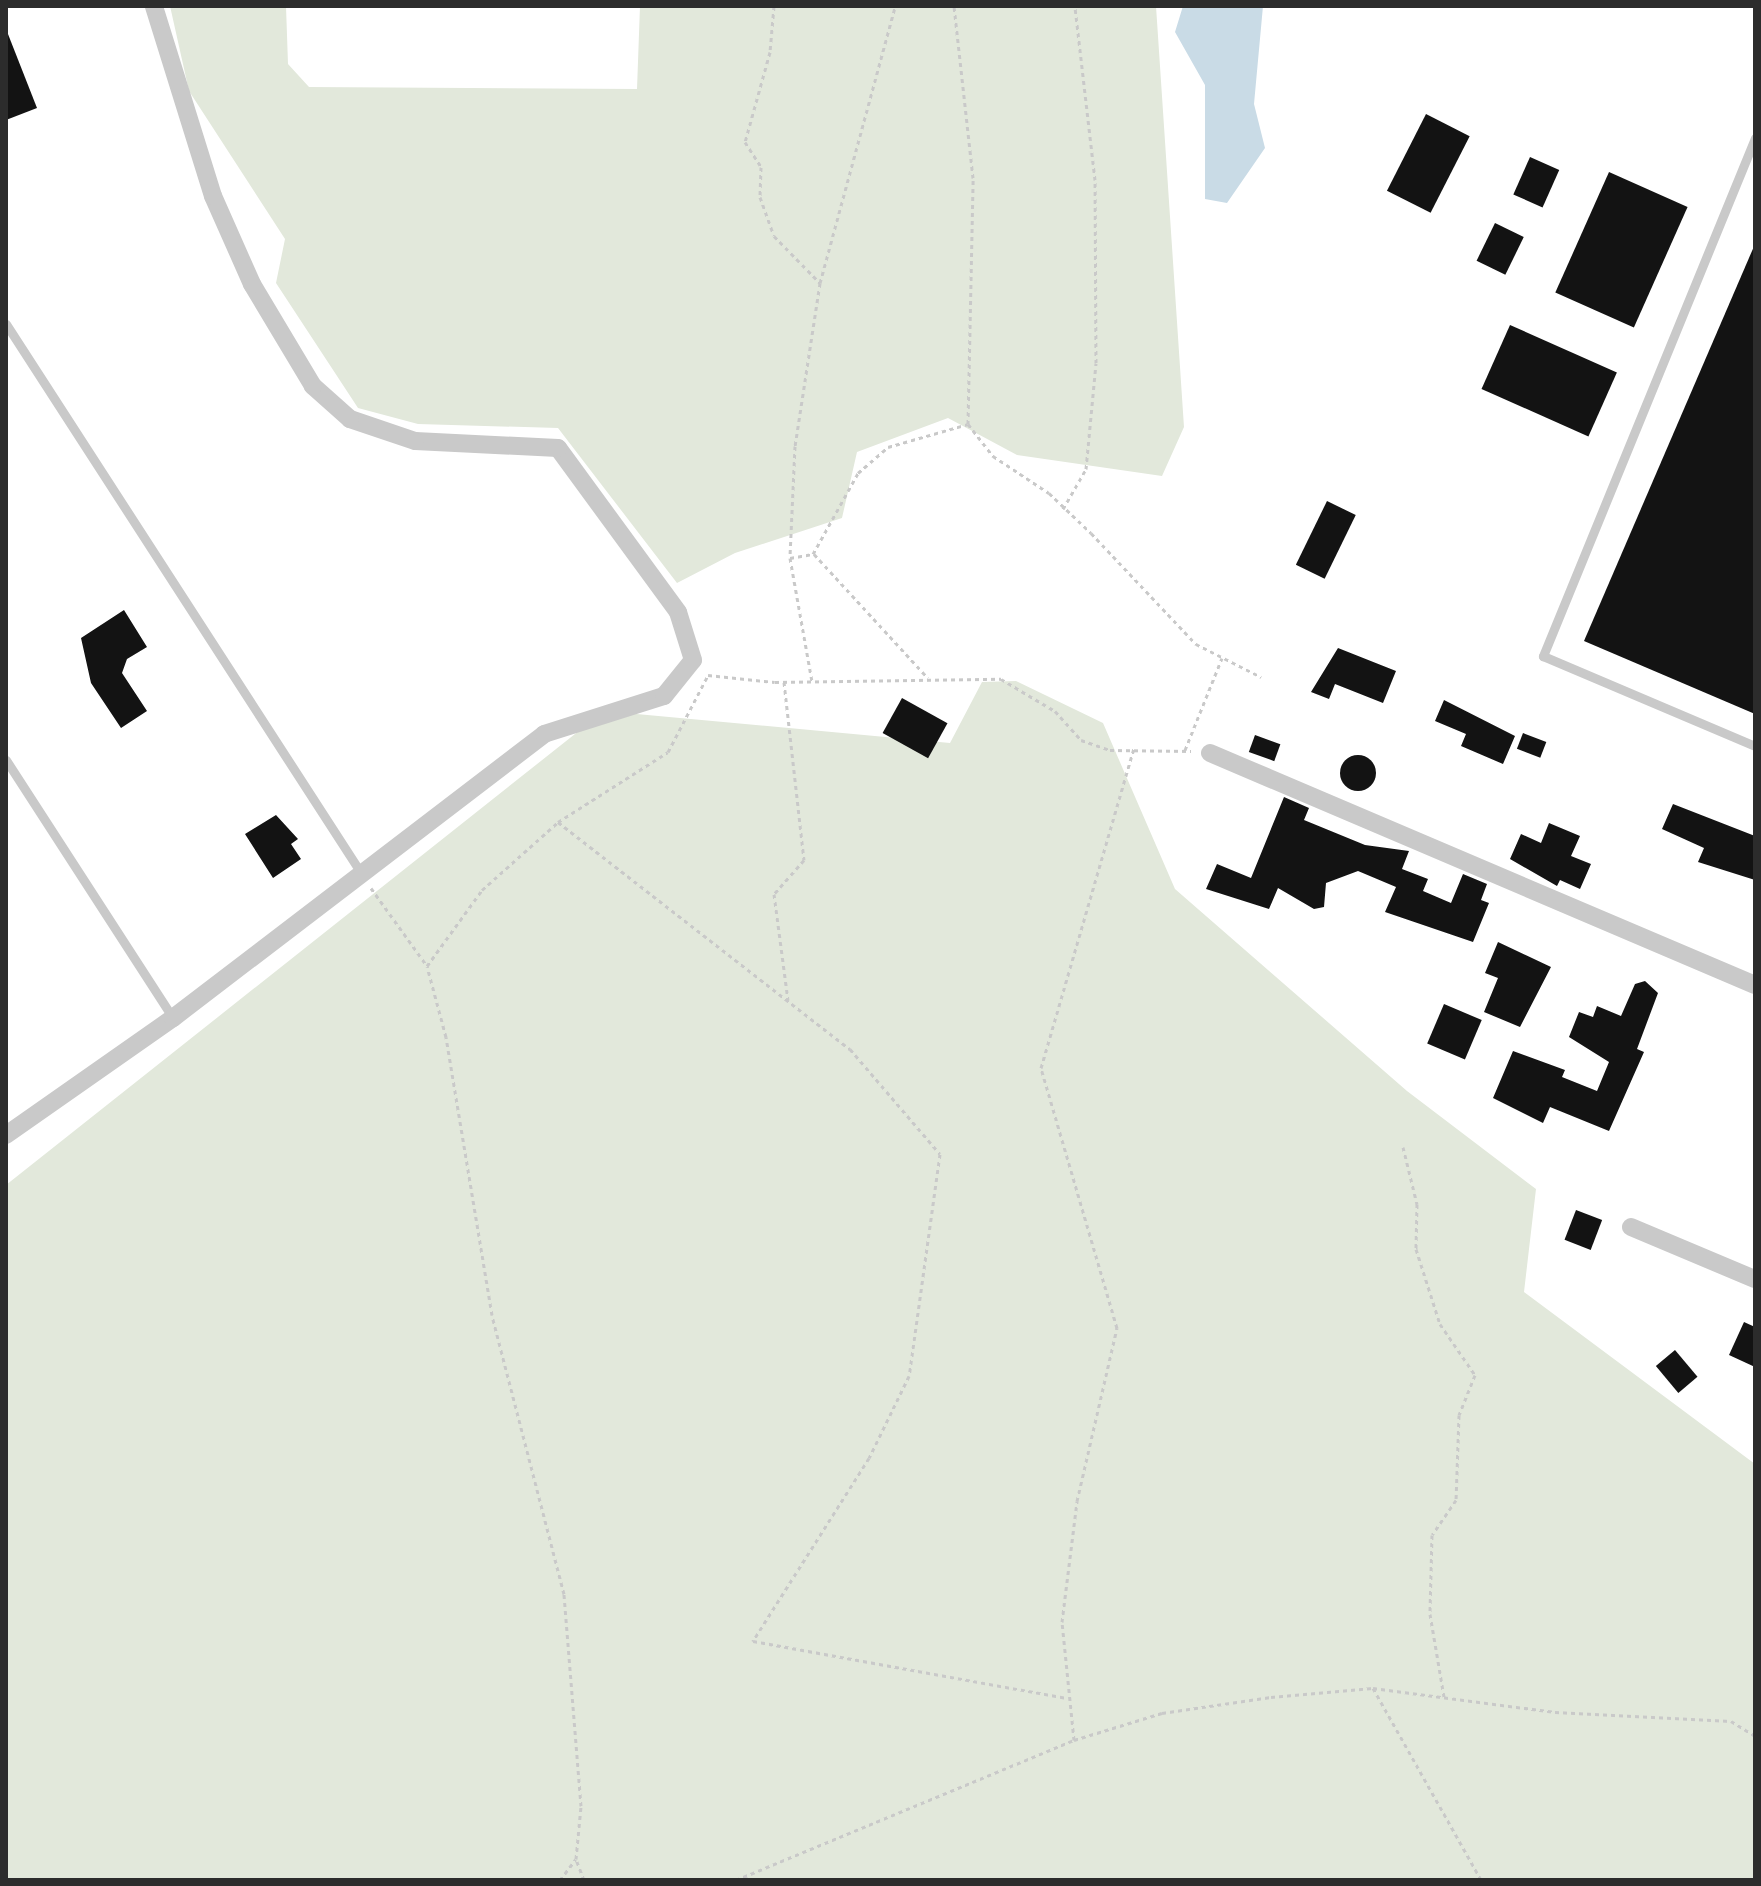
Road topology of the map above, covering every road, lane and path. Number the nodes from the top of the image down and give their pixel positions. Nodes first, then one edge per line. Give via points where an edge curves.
1 (154, 6) edge
2 (774, 6) edge
3 (895, 6) edge
4 (954, 6) edge
5 (1075, 6) edge
6 (1755, 138) edge
7 (820, 283) junction
8 (6, 324) edge
9 (968, 424) junction
10 (1063, 509) junction
11 (813, 554) junction
12 (790, 558) junction
13 (1222, 658) junction
14 (1261, 677) dead end
15 (928, 678) junction
16 (812, 681) junction
17 (784, 682) junction
18 (1755, 746) edge
19 (1134, 748) junction
20 (1185, 750) junction
21 (1210, 753) joint
22 (6, 760) edge
23 (558, 822) junction
24 (361, 873) junction
25 (427, 966) junction
26 (1755, 985) edge
27 (789, 1002) junction
28 (173, 1018) junction
29 (6, 1135) edge
30 (1403, 1147) dead end
31 (1631, 1227) dead end
32 (1755, 1279) edge
33 (1373, 1688) junction
34 (1444, 1697) junction
35 (1067, 1698) junction
36 (1755, 1736) edge
37 (1074, 1740) junction
38 (576, 1859) junction
39 (560, 1880) edge
40 (584, 1880) edge
41 (736, 1880) edge
42 (1481, 1880) edge

1 - 24 street via 213,196 252,284 313,386 350,419 415,441 558,448 678,612 693,660 664,696 544,734
2 - 7 path via 770,52 745,142 761,167 760,197 774,236
3 - 7 path
4 - 9 path via 973,178
5 - 10 path via 1095,180 1096,363 1086,469
6 - 18 lane via 1543,656
7 - 12 path via 795,446
8 - 24 lane
9 - 10 path via 993,456
9 - 11 path via 888,447 858,473
10 - 13 path via 1196,644
11 - 12 path
11 - 15 path
12 - 16 path
13 - 14 path
13 - 20 path
15 - 16 path
15 - 19 path via 1001,679 1055,711 1081,740 1110,750
16 - 17 path
17 - 23 path via 708,675 668,752
17 - 27 path via 804,860 774,894
19 - 20 path
19 - 35 path via 1041,1068 1117,1328 1077,1501 1062,1622
20 - 21 path
21 - 26 street
22 - 28 lane
23 - 25 path via 482,890
23 - 27 path
24 - 25 path
24 - 28 street
25 - 38 path via 446,1037 492,1315 564,1594 581,1806
27 - 35 path via 850,1049 940,1154 909,1376 869,1458 753,1641
28 - 29 street
30 - 34 path via 1417,1204 1416,1249 1440,1324 1475,1375 1459,1415 1456,1500 1432,1535 1430,1614
31 - 32 street
33 - 34 path
33 - 37 path via 1162,1713
33 - 42 path
34 - 36 path via 1555,1712 1731,1721
35 - 37 path
37 - 41 path
38 - 39 path
38 - 40 path

